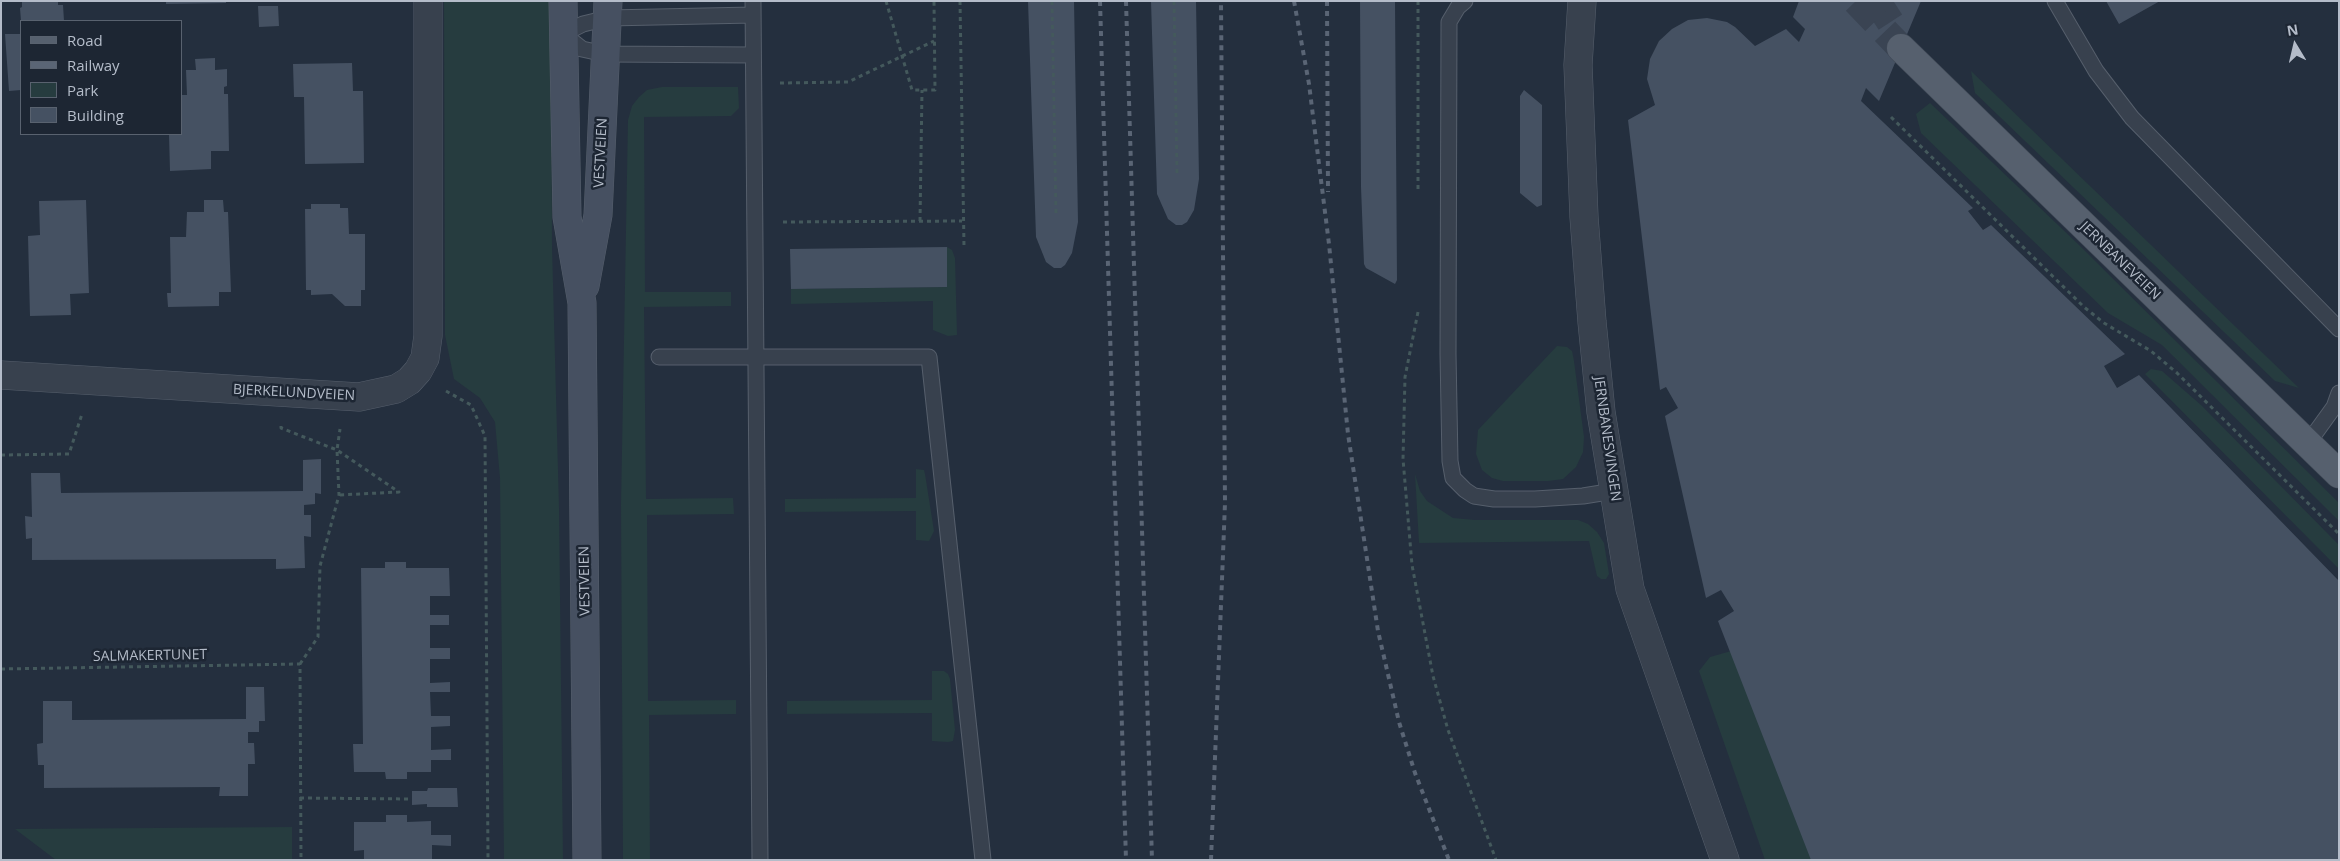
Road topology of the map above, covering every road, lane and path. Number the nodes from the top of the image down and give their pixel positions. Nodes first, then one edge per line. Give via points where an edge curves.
1 (428, 1) edge
2 (563, 1) edge
3 (886, 1) edge
4 (934, 1) edge
5 (960, 1) edge
6 (1052, 1) edge
7 (1174, 1) edge
8 (1465, 1) edge
9 (1582, 1) edge
10 (2055, 1) edge
11 (753, 8) edge
12 (703, 9) edge
13 (608, 10) edge
14 (563, 34) junction
15 (934, 40) junction
16 (1900, 48) tunnel mouth
17 (605, 54) junction
18 (753, 55) junction
19 (902, 56) junction
20 (777, 83) dead end
21 (922, 90) junction
22 (1890, 117) dead end
23 (1177, 174) dead end
24 (1056, 215) dead end
25 (920, 221) junction
26 (777, 222) dead end
27 (962, 222) junction
28 (964, 247) dead end
29 (582, 303) junction
30 (2339, 329) edge
31 (659, 357) dead end
32 (755, 357) junction
33 (418, 371) junction
34 (1, 375) edge
35 (2339, 393) edge
36 (84, 408) dead end
37 (281, 420) dead end
38 (340, 424) dead end
39 (2308, 443) junction
40 (337, 450) junction
41 (1, 455) edge
42 (2339, 474) edge
43 (1614, 491) junction
44 (339, 495) junction
45 (2339, 534) edge
46 (300, 664) junction
47 (1, 669) edge
48 (300, 798) junction
49 (412, 799) dead end
50 (301, 860) edge
51 (488, 860) edge
52 (587, 860) edge
53 (760, 860) edge
54 (983, 860) edge
55 (1725, 860) edge

1 - 33 street, BJERKELUNDVEIEN via 428,336 425,358
2 - 14 street, VESTVEIEN
3 - 19 path
4 - 15 path
5 - 27 path
6 - 24 path
7 - 23 path
8 - 43 lane via 1449,22 1448,354 1453,478 1474,496 1494,499 1535,500
9 - 43 street, JERNBANESVINGEN via 1578,65 1584,217 1600,403
10 - 30 lane via 2096,71 2132,118
11 - 12 lane
11 - 18 lane
12 - 13 lane
13 - 14 lane
13 - 17 street, VESTVEIEN
14 - 17 lane via 582,49
14 - 29 street, VESTVEIEN via 567,217
15 - 19 path
15 - 21 path via 935,90
16 - 39 main road, JERNBANEVEIEN
17 - 18 lane
17 - 29 street, VESTVEIEN via 598,215
18 - 32 lane
19 - 20 path via 848,82
19 - 21 path via 912,90
21 - 25 path
22 - 45 path via 2084,307 2151,351 2177,373
25 - 26 path
25 - 27 path
27 - 28 path
29 - 52 street, VESTVEIEN
31 - 32 lane
32 - 53 lane
32 - 54 lane via 929,357
33 - 34 street, BJERKELUNDVEIEN via 396,389 359,397
33 - 51 path via 472,406 485,436
35 - 39 lane via 2334,407
36 - 41 path via 69,454
37 - 40 path via 281,428
38 - 40 path
39 - 42 main road, JERNBANEVEIEN
40 - 44 path
40 - 44 path via 399,492
43 - 55 street, JERNBANESVINGEN via 1630,589
44 - 46 path via 320,566 318,637
46 - 47 path, SALMAKERTUNET
46 - 48 path
48 - 49 path
48 - 50 path

